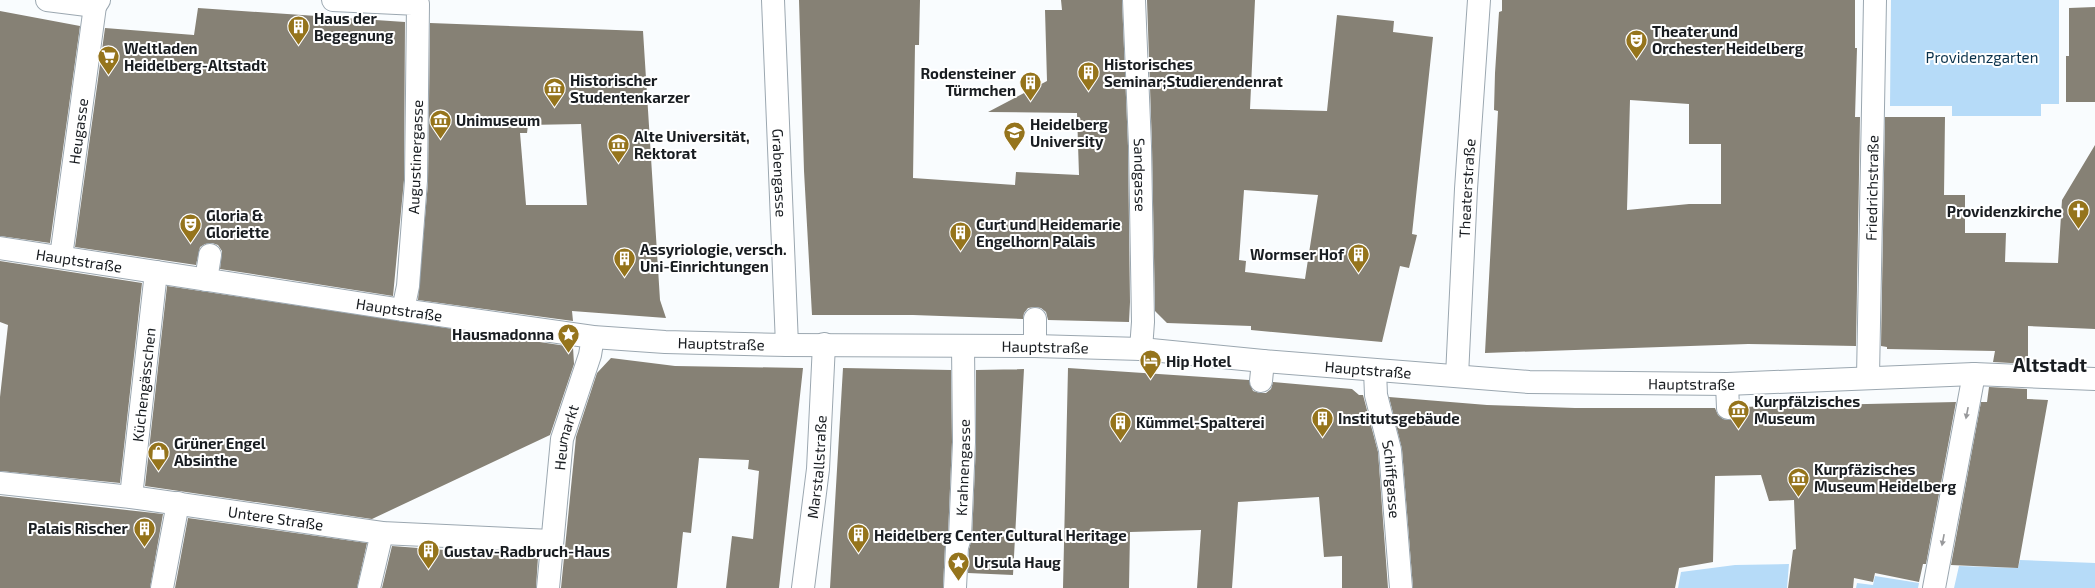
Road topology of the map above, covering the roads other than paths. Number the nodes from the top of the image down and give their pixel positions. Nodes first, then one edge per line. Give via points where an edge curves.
1 (47, 0) edge
2 (333, 0) edge
3 (773, 0) edge
4 (1134, 0) edge
5 (1479, 0) edge
6 (1875, 0) edge
7 (97, 3) edge
8 (0, 248) edge
9 (210, 255) dead end
10 (61, 257) junction
11 (206, 280) junction
12 (154, 282) junction
13 (403, 310) junction
14 (1035, 319) dead end
15 (593, 337) junction
16 (824, 344) junction
17 (787, 345) junction
18 (963, 346) junction
19 (1035, 346) junction
20 (1141, 349) junction
21 (1375, 371) junction
22 (1974, 374) junction
23 (1458, 376) junction
24 (1868, 377) junction
25 (2095, 379) edge
26 (1727, 384) junction
27 (1728, 408) dead end
28 (0, 483) edge
29 (131, 497) junction
30 (178, 503) junction
31 (382, 533) junction
32 (552, 541) junction
33 (162, 588) edge
34 (369, 588) edge
35 (548, 588) edge
36 (803, 588) edge
37 (955, 588) edge
38 (1401, 588) edge
39 (1934, 588) edge

1 - 7 street
2 - 13 street, Augustinergasse via 418,4 416,181 408,286
3 - 17 street, Grabengasse
4 - 20 street, Sandgasse via 1140,154 1143,322
5 - 23 street, Theaterstraße via 1466,189
6 - 24 street, Friedrichstraße
7 - 10 street, Heugasse
8 - 10 street, Hauptstraße
9 - 11 street
10 - 12 street, Hauptstraße
11 - 12 street, Hauptstraße
11 - 13 street, Hauptstraße
12 - 29 street, Küchengässchen
13 - 15 street, Hauptstraße
14 - 19 street
15 - 17 street, Hauptstraße via 665,342
15 - 32 street, Heumarkt via 590,355 562,439
16 - 17 street, Hauptstraße
16 - 18 street, Hauptstraße
16 - 36 street, Marstallstraße via 818,469
18 - 19 street, Hauptstraße
18 - 37 street, Krahnengasse via 964,442
19 - 20 street, Hauptstraße
20 - 21 street, Hauptstraße via 1262,371
21 - 23 street, Hauptstraße
21 - 38 street, Schiffgasse via 1376,395 1390,450
22 - 24 street, Hauptstraße
22 - 25 street, Hauptstraße
22 -> 39 street
23 - 26 street, Hauptstraße via 1529,382
24 - 26 street, Hauptstraße
26 - 27 street
28 - 29 street, Untere Straße
29 - 30 street, Untere Straße
30 - 31 street, Untere Straße
30 - 33 street
31 - 32 street, Untere Straße
31 - 34 street
32 - 35 street, Heumarkt

